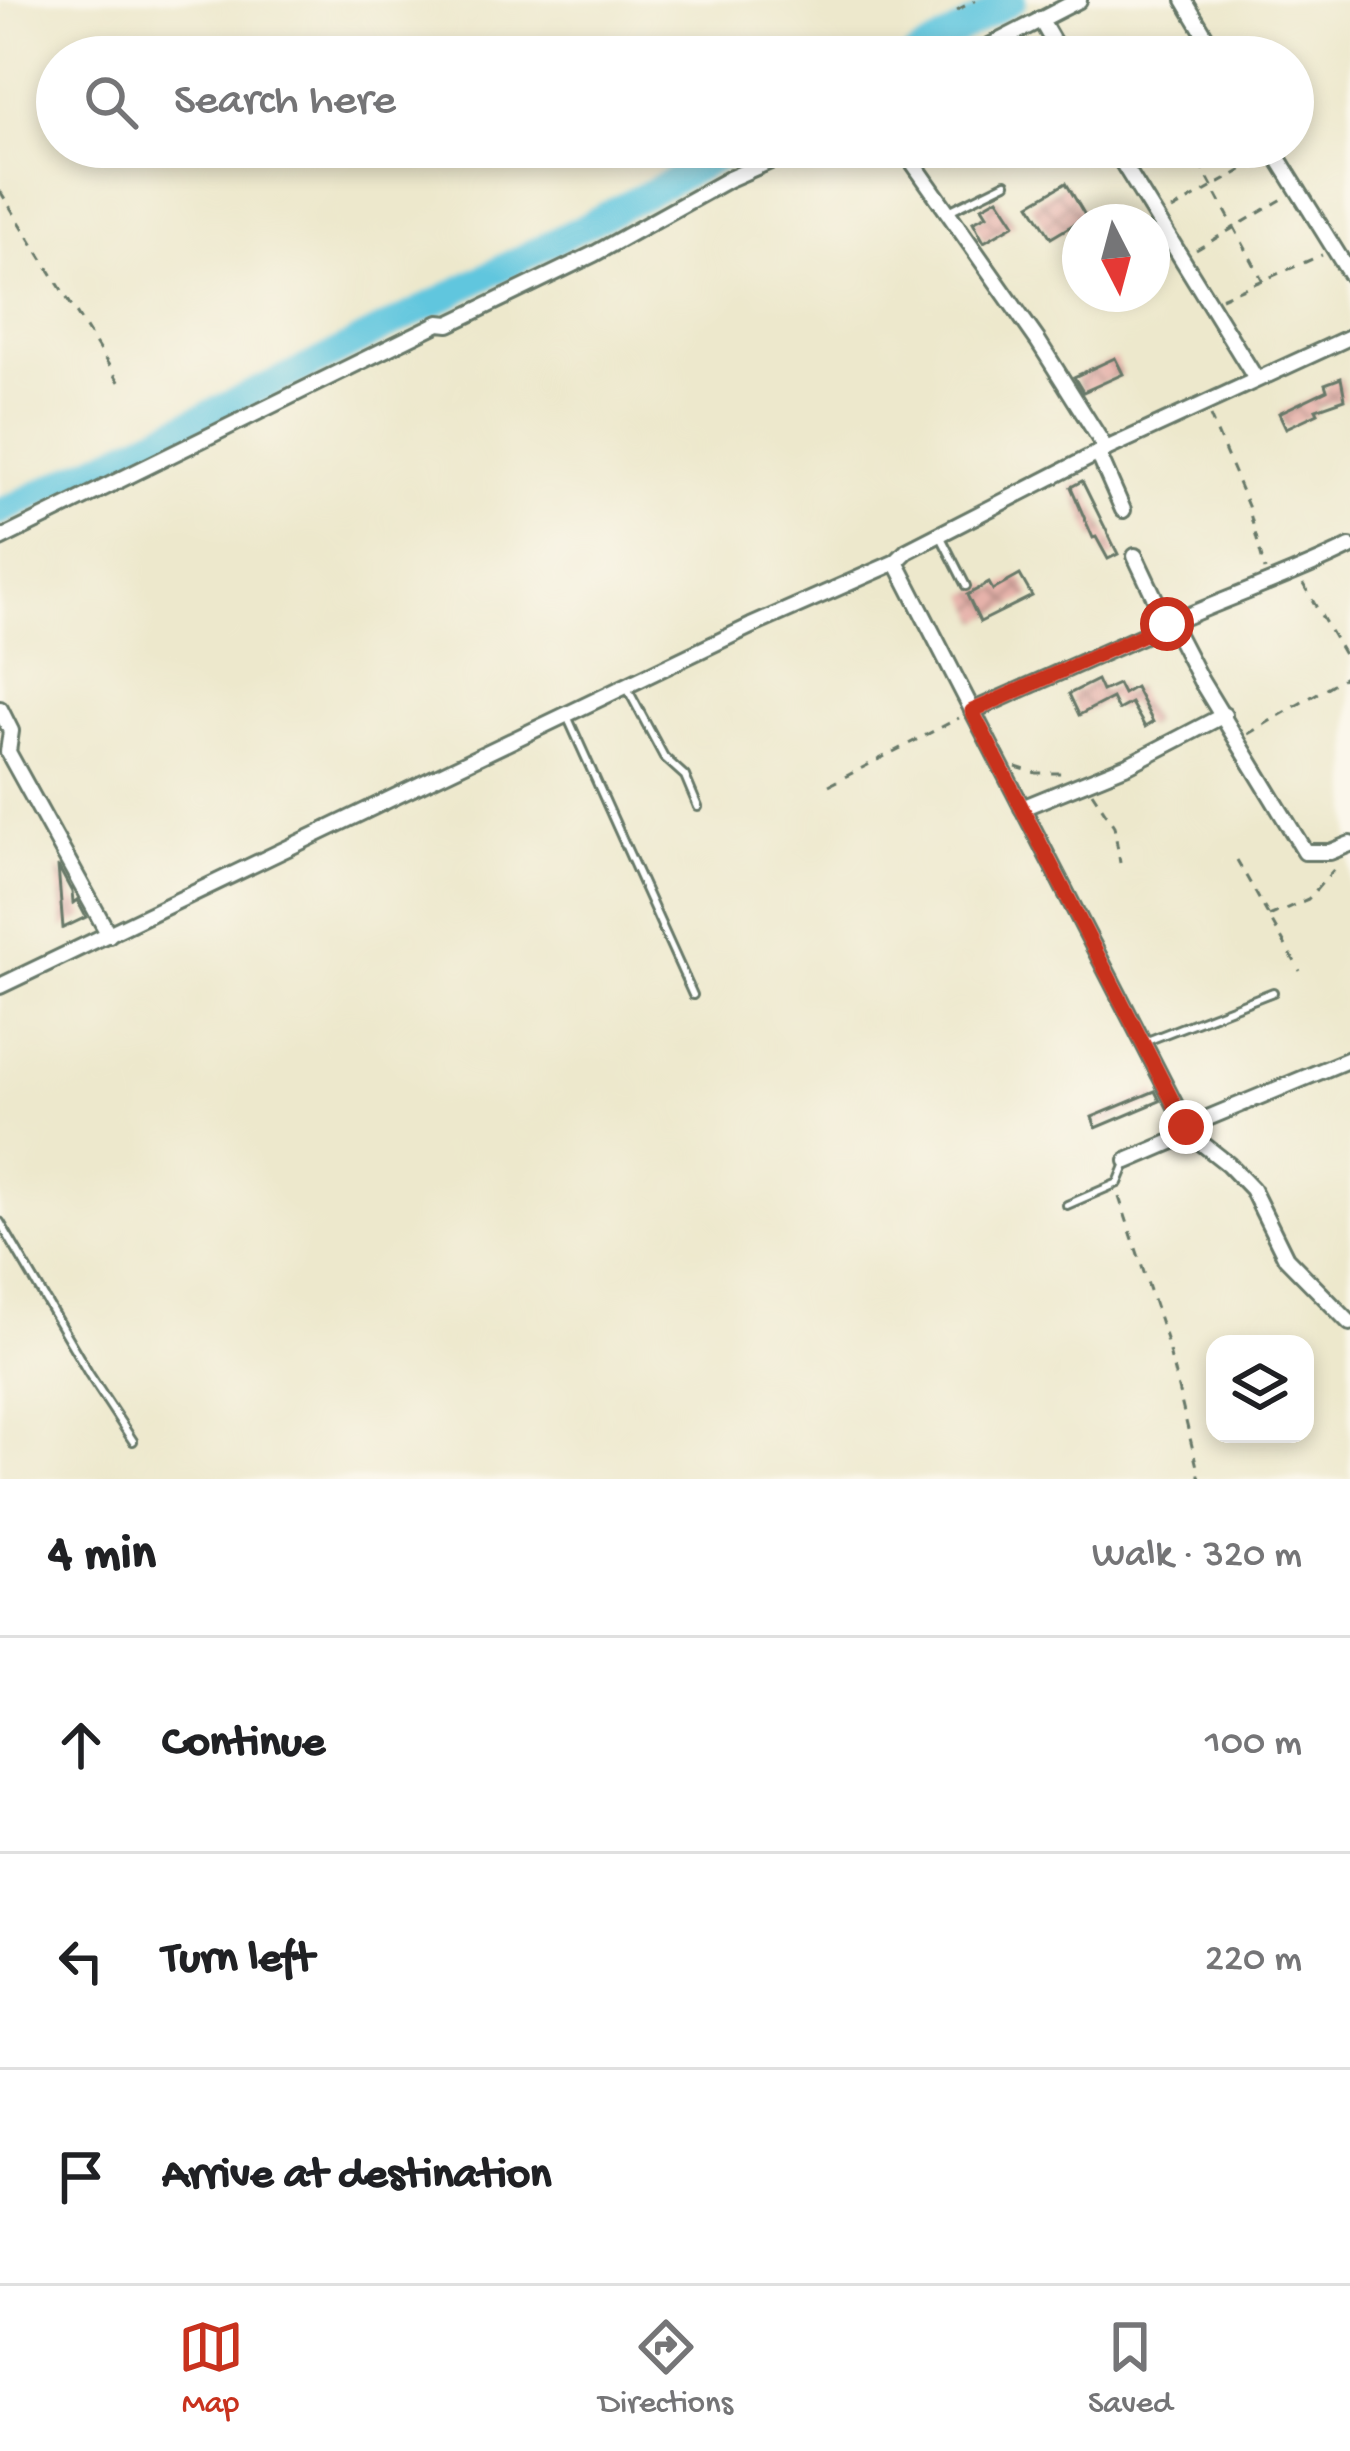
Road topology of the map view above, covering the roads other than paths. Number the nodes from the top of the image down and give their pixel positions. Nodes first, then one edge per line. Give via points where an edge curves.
1 (1078, 0) edge
2 (1184, 0) edge
3 (1040, 19) junction
4 (1008, 36) edge
5 (1050, 36) edge
6 (1205, 36) edge
7 (754, 168) edge
8 (917, 168) edge
9 (1126, 168) edge
10 (1285, 168) edge
11 (1006, 183) dead end
12 (948, 212) junction
13 (1350, 274) edge
14 (1350, 337) edge
15 (1256, 379) junction
16 (1102, 451) junction
17 (1123, 510) dead end
18 (940, 535) junction
19 (0, 539) edge
20 (1350, 547) edge
21 (1135, 556) dead end
22 (896, 562) junction
23 (966, 586) dead end
24 (1169, 623) junction
25 (627, 688) junction
26 (0, 709) edge
27 (972, 711) junction
28 (1224, 715) junction
29 (567, 716) junction
30 (698, 807) dead end
31 (1022, 808) junction
32 (1350, 844) edge
33 (109, 935) junction
34 (0, 986) edge
35 (1273, 992) dead end
36 (693, 995) dead end
37 (1143, 1042) junction
38 (1350, 1059) edge
39 (1188, 1131) junction
40 (1127, 1161) joint
41 (1067, 1205) dead end
42 (0, 1222) edge
43 (1350, 1323) edge
44 (133, 1441) dead end

1 - 3 street
2 - 6 street
3 - 4 street
3 - 5 street
7 - 19 street via 594,254 354,362
8 - 12 street
9 - 15 street
10 - 13 street
11 - 12 lane
12 - 16 street
14 - 15 street
15 - 16 street
16 - 17 street
16 - 18 street
18 - 22 street
18 - 23 lane
20 - 24 street
21 - 24 street
22 - 25 street
22 - 27 street
24 - 27 street
24 - 28 street
25 - 29 street
25 - 30 lane
26 - 33 street via 8,752
27 - 31 street
28 - 31 street
28 - 32 street via 1306,852
29 - 33 street
29 - 36 lane
31 - 37 street
33 - 34 street
35 - 37 lane
37 - 39 street
38 - 39 street
39 - 40 street
39 - 43 street via 1252,1189 1286,1258
40 - 41 lane via 1114,1184
42 - 44 lane

